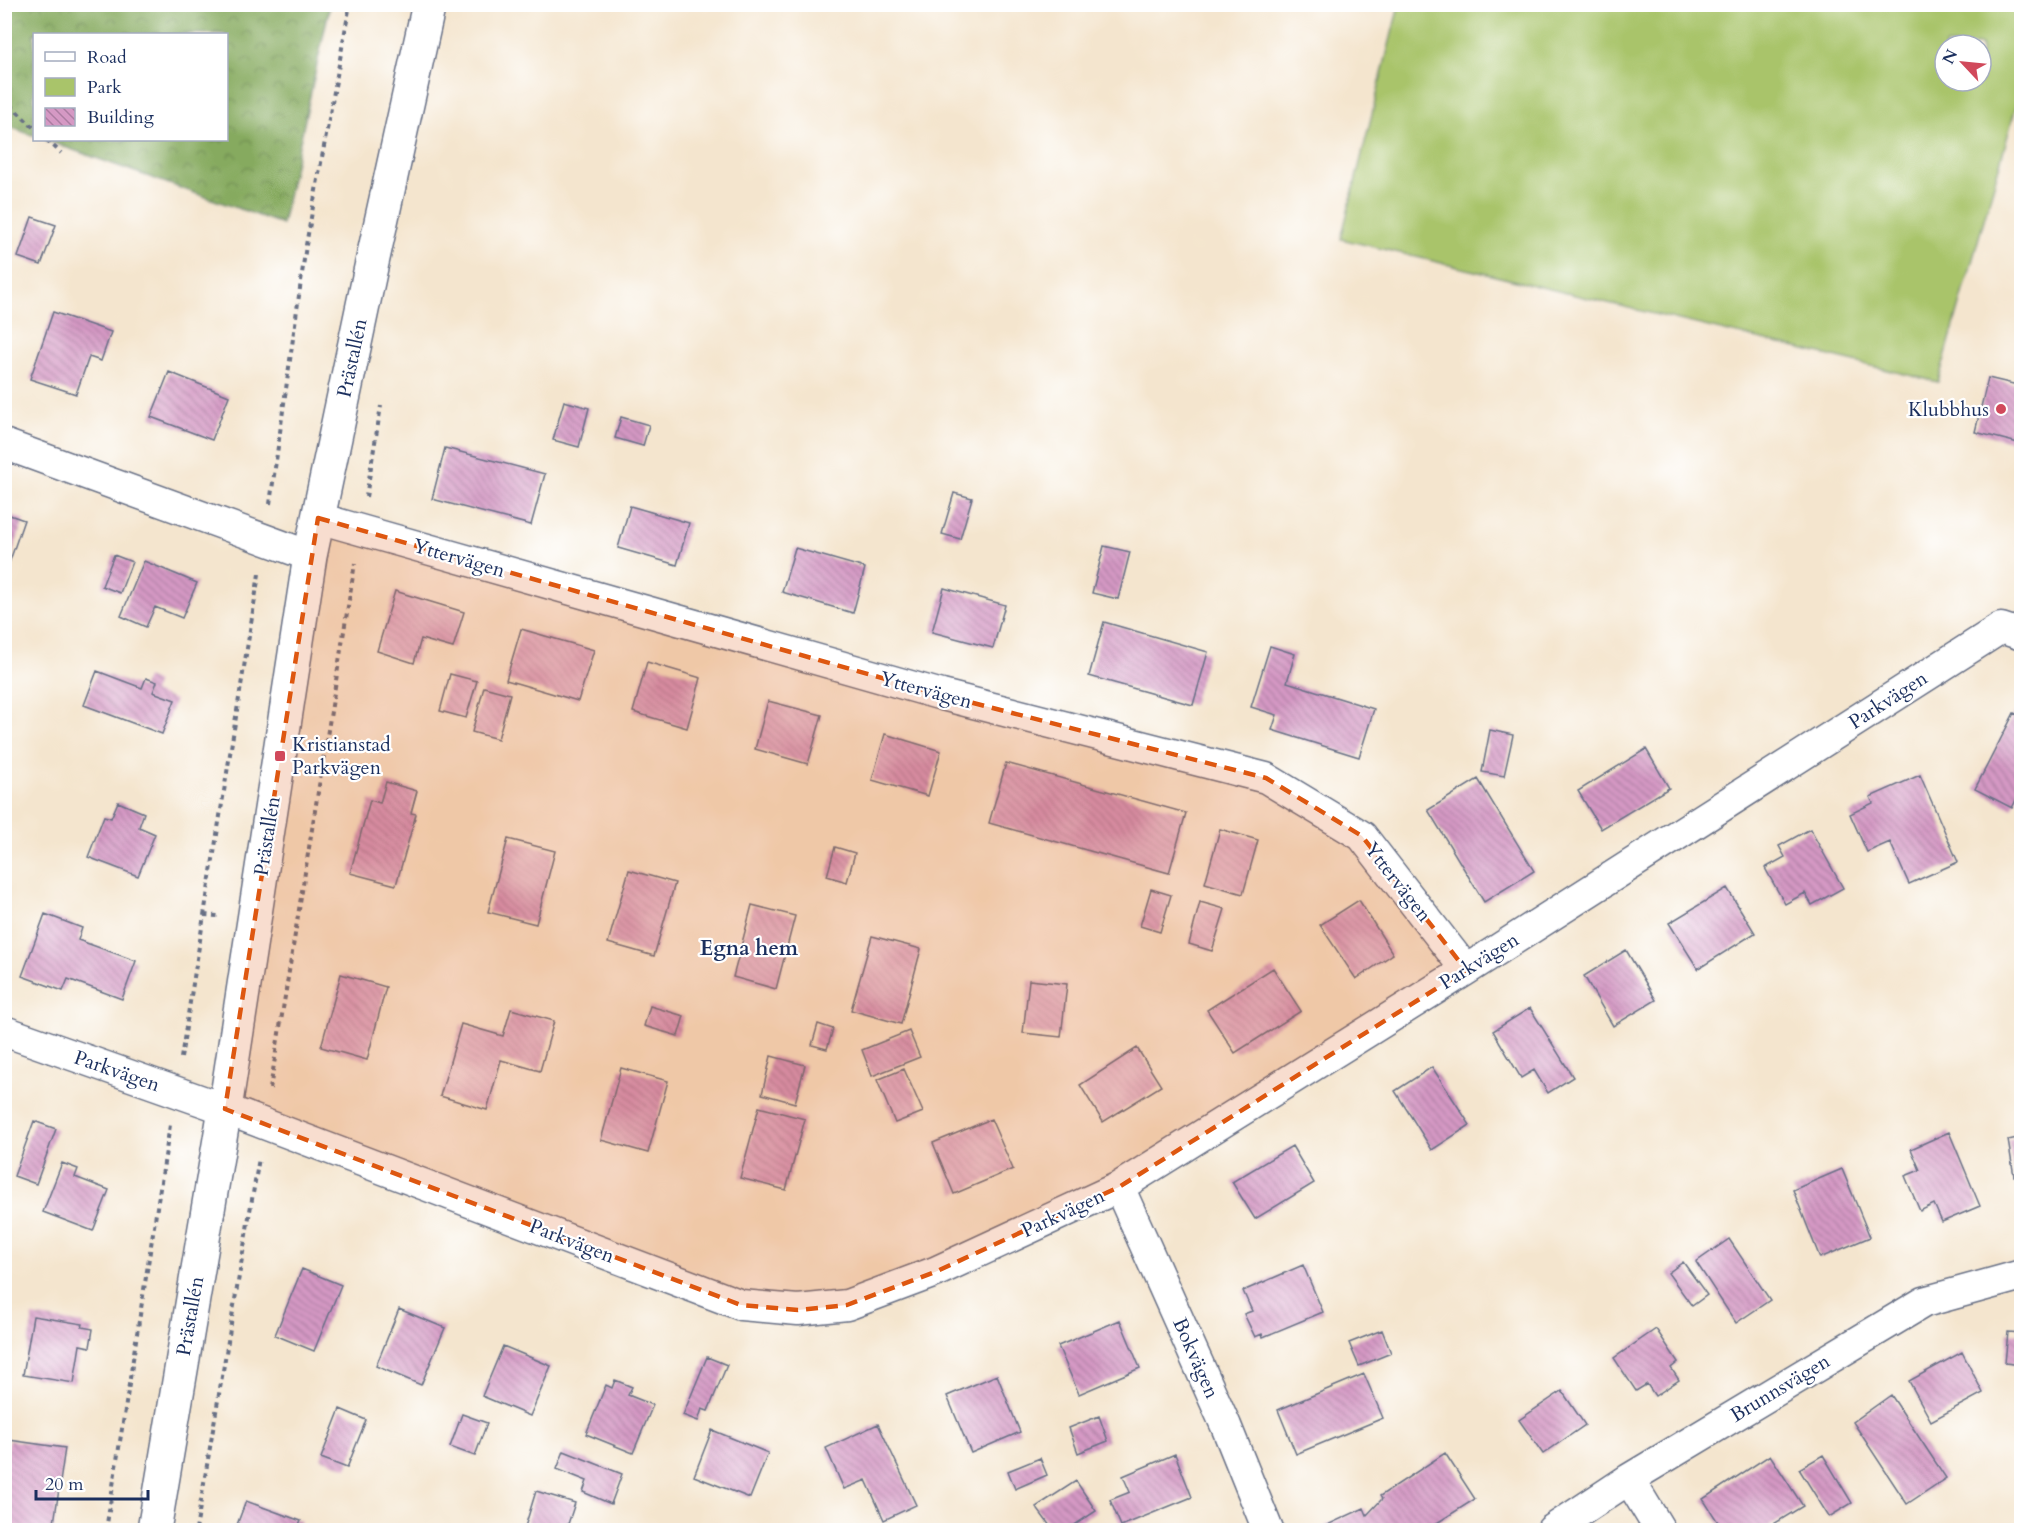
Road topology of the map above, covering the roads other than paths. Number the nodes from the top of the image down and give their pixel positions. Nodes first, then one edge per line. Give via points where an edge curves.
1 (429, 4) edge
2 (4, 444) edge
3 (318, 518) junction
4 (310, 556) junction
5 (2022, 635) edge
6 (1466, 970) junction
7 (4, 1031) edge
8 (225, 1109) junction
9 (1119, 1187) junction
10 (2022, 1275) edge
11 (1629, 1479) junction
12 (154, 1530) edge
13 (1268, 1530) edge
14 (1552, 1530) edge
15 (1660, 1530) edge

1 - 3 street, Prästallén
2 - 4 street
3 - 4 street, Prästallén
3 - 6 street, Yttervägen via 942,695 1266,778 1362,836
4 - 8 street, Prästallén
5 - 6 street, Parkvägen via 2001,628
6 - 9 street, Parkvägen
7 - 8 street, Parkvägen
8 - 9 street, Parkvägen via 741,1305 798,1310 847,1305 935,1272
8 - 12 street, Prästallén
9 - 13 street, Bokvägen
10 - 11 street, Brunnsvägen via 1924,1302
11 - 14 street, Brunnsvägen
11 - 15 street

